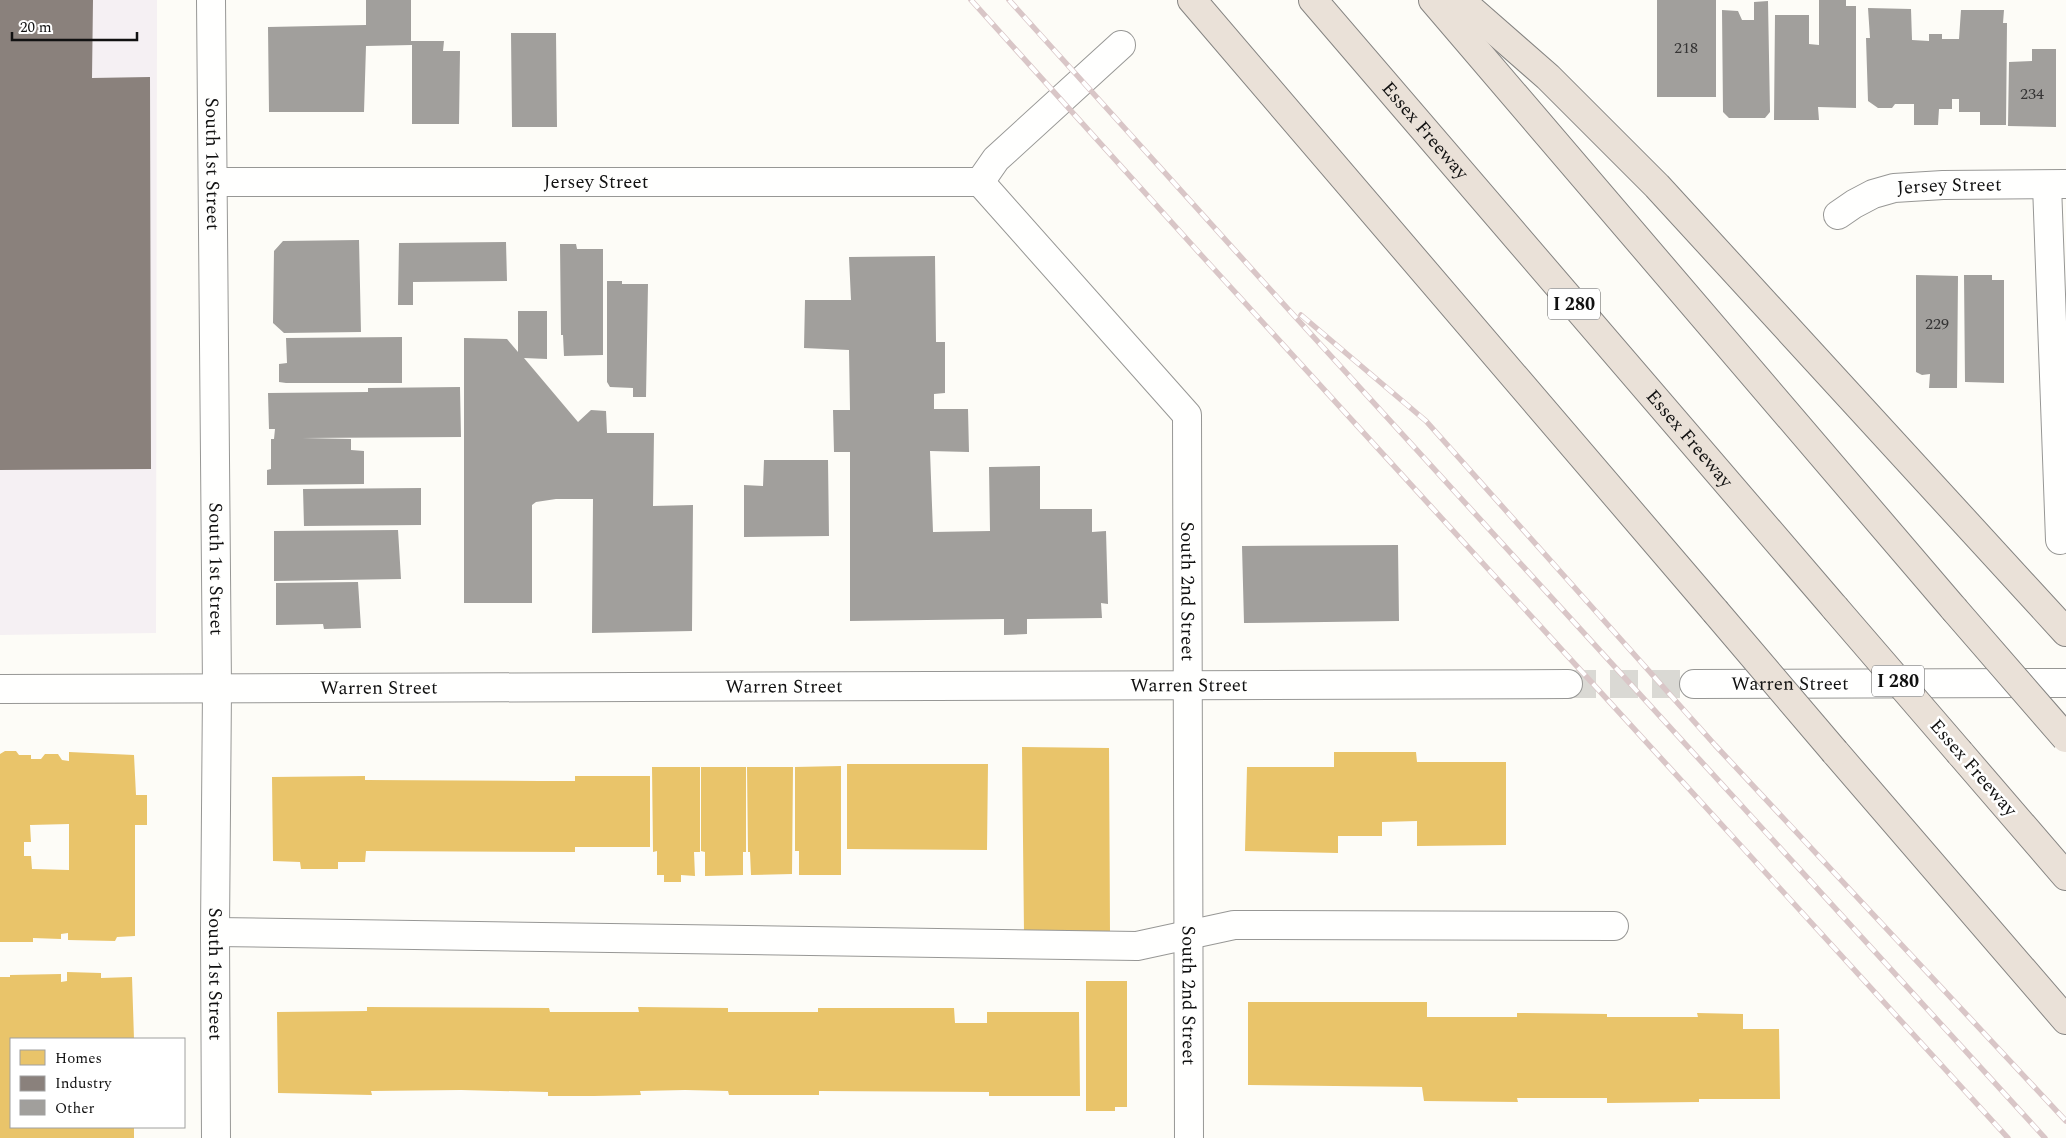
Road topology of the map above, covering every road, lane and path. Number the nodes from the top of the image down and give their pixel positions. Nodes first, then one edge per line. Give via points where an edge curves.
1 (211, 0) edge
2 (1192, 0) edge
3 (1312, 0) edge
4 (1432, 0) edge
5 (1460, 0) edge
6 (1121, 45) dead end
7 (214, 182) junction
8 (980, 182) junction
9 (2057, 184) edge
10 (1838, 215) dead end
11 (2059, 324) edge
12 (2060, 540) dead end
13 (2066, 632) edge
14 (2066, 683) edge
15 (1568, 684) tunnel mouth
16 (1694, 684) tunnel mouth
17 (1187, 685) junction
18 (217, 688) junction
19 (0, 689) edge
20 (2066, 738) edge
21 (2066, 876) edge
22 (1614, 926) dead end
23 (215, 932) junction
24 (1189, 935) junction
25 (2066, 1020) edge
26 (216, 1138) edge
27 (1189, 1138) edge

1 - 7 street, South 1st Street
2 - 25 highway, bridge
3 - 21 highway, Essex Freeway / I 280, bridge
4 - 20 highway, bridge
5 - 13 highway via 1548,77 1657,186
6 - 8 street via 996,159
7 - 8 street, Jersey Street
7 - 18 street, South 1st Street
8 - 17 street, South 2nd Street via 1187,415
9 - 10 street, Jersey Street via 1894,188 1873,194
9 - 11 street
11 - 12 street
14 - 16 street, Warren Street
15 - 17 street, Warren Street
17 - 18 street, Warren Street
17 - 24 street, South 2nd Street
18 - 19 street, Warren Street
18 - 23 street, South 1st Street
22 - 24 street via 1234,925
23 - 24 street via 1137,946
23 - 26 street, South 1st Street
24 - 27 street, South 2nd Street

